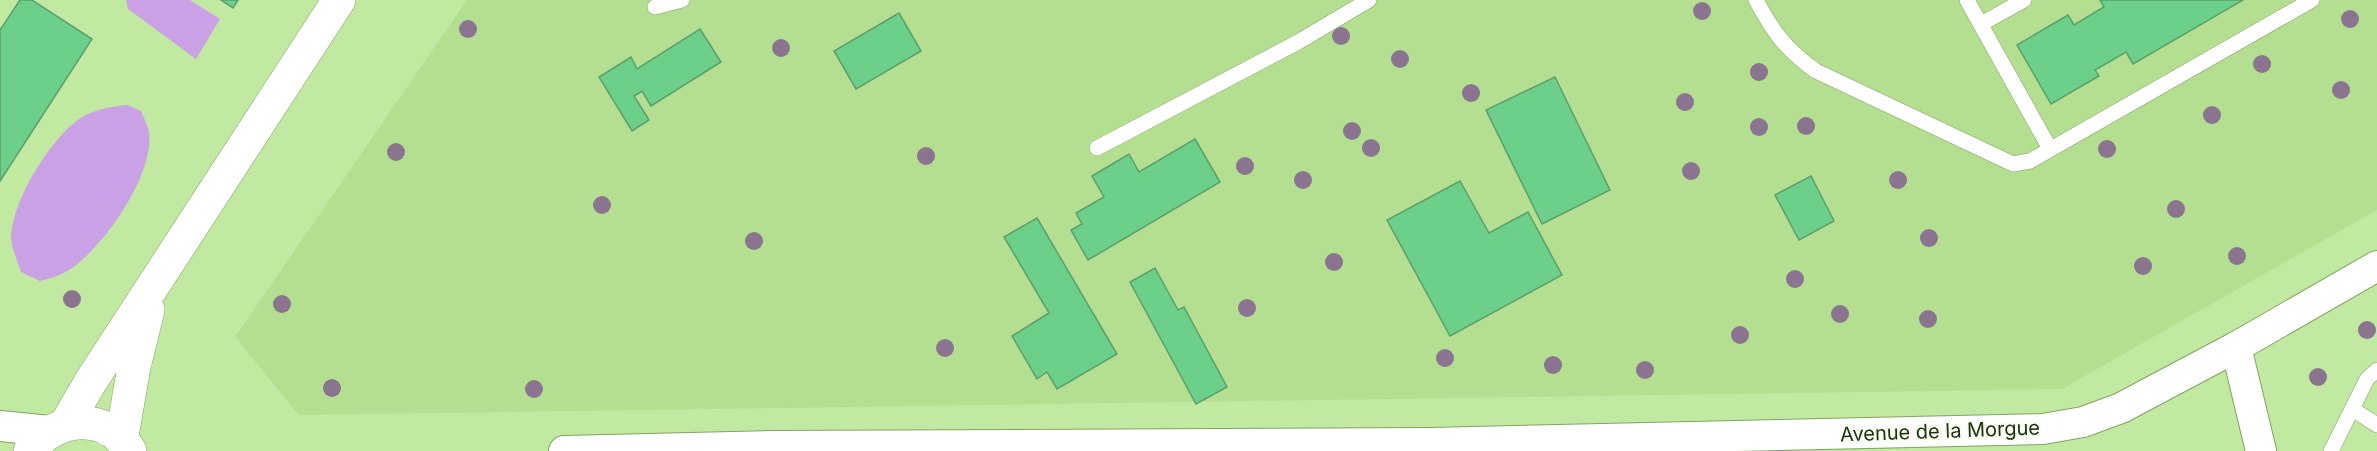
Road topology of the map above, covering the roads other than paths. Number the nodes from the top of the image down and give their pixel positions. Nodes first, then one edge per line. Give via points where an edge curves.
1 (339, 0) edge
2 (682, 0) edge
3 (1369, 0) edge
4 (1755, 0) edge
5 (1967, 0) edge
6 (2024, 0) edge
7 (2312, 0) edge
8 (655, 7) dead end
9 (1981, 24) junction
10 (1096, 148) dead end
11 (2050, 149) junction
12 (2377, 266) edge
13 (153, 288) junction
14 (2236, 347) junction
15 (2377, 370) edge
16 (2352, 409) junction
17 (2377, 425) edge
18 (0, 426) edge
19 (49, 435) edge
20 (126, 444) edge
21 (1430, 447) edge
22 (564, 451) edge
23 (2261, 451) edge
24 (2331, 451) edge

1 - 13 main road
2 - 8 lane
3 - 10 lane via 1298,42
4 - 11 lane via 1792,55 1816,71 2013,164 2030,161
5 - 9 lane
6 - 9 lane
7 - 11 lane
9 - 11 lane
12 - 14 street, Avenue de la Morgue
13 - 19 main road via 91,381
13 - 20 main road via 134,367
14 - 21 street, Avenue de la Morgue via 2121,408 2083,422 2043,429
14 - 23 street
15 - 16 lane via 2367,380
16 - 17 lane
16 - 24 lane
18 - 19 street
19 - 20 main road via 99,425
21 - 22 street, Avenue de la Morgue via 783,446

